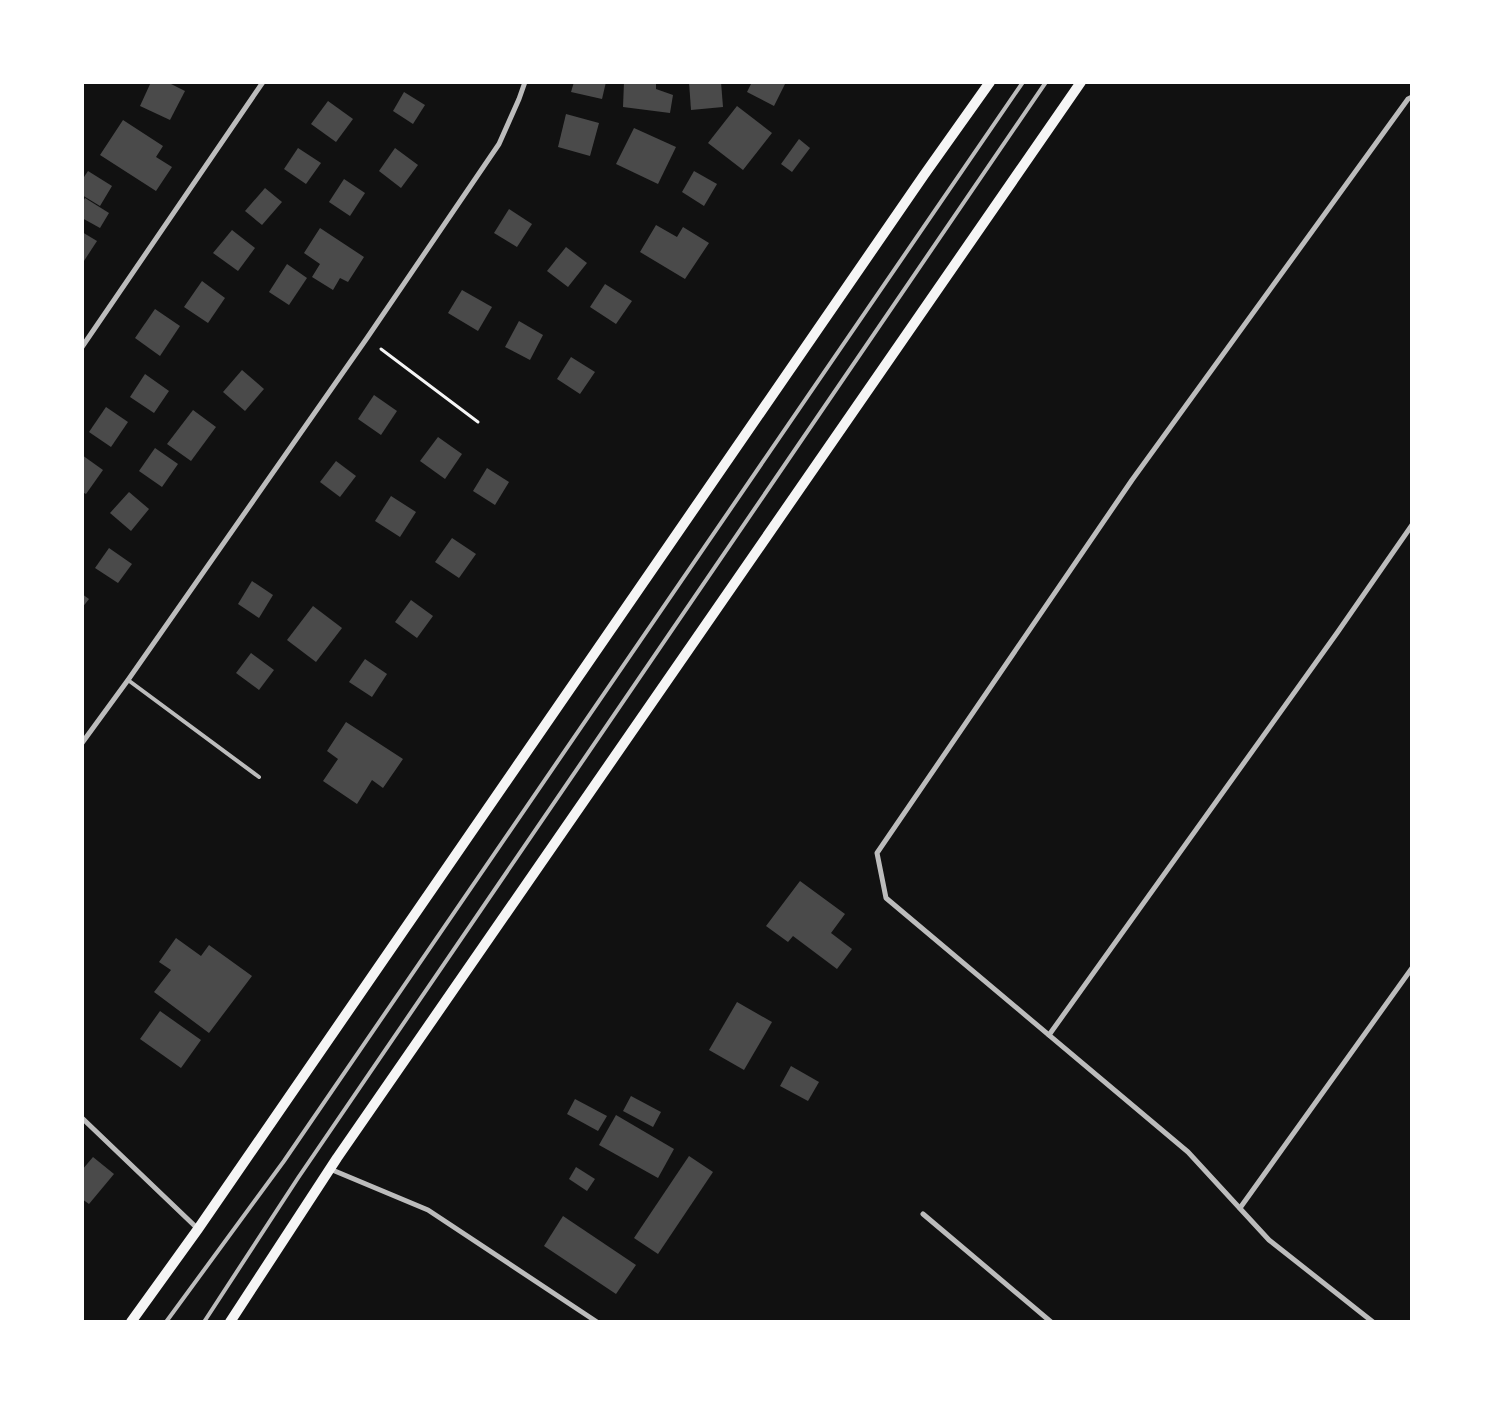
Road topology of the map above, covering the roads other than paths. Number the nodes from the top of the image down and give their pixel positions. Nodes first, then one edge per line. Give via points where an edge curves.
1 (263, 82) edge
2 (525, 82) edge
3 (990, 82) edge
4 (1023, 82) edge
5 (1046, 82) edge
6 (1081, 82) edge
7 (1412, 97) edge
8 (82, 347) edge
9 (1412, 525) edge
10 (128, 680) junction
11 (82, 742) edge
12 (259, 777) dead end
13 (1412, 968) edge
14 (1049, 1035) junction
15 (82, 1118) edge
16 (330, 1168) junction
17 (1240, 1208) junction
18 (923, 1214) dead end
19 (198, 1229) junction
20 (131, 1322) edge
21 (166, 1322) edge
22 (204, 1322) edge
23 (230, 1322) edge
24 (597, 1322) edge
25 (1051, 1322) edge
26 (1373, 1322) edge

1 - 8 street
2 - 10 street via 499,144
3 - 19 main road
4 - 21 lane via 284,1161
5 - 22 lane via 298,1178
6 - 16 main road
7 - 14 street via 1132,480 877,853 886,898
9 - 14 street
10 - 11 street
10 - 12 lane
13 - 17 street
14 - 17 street via 1188,1152
15 - 19 street
16 - 23 main road
16 - 24 street via 428,1210
17 - 26 street via 1269,1240
18 - 25 street
19 - 20 main road

